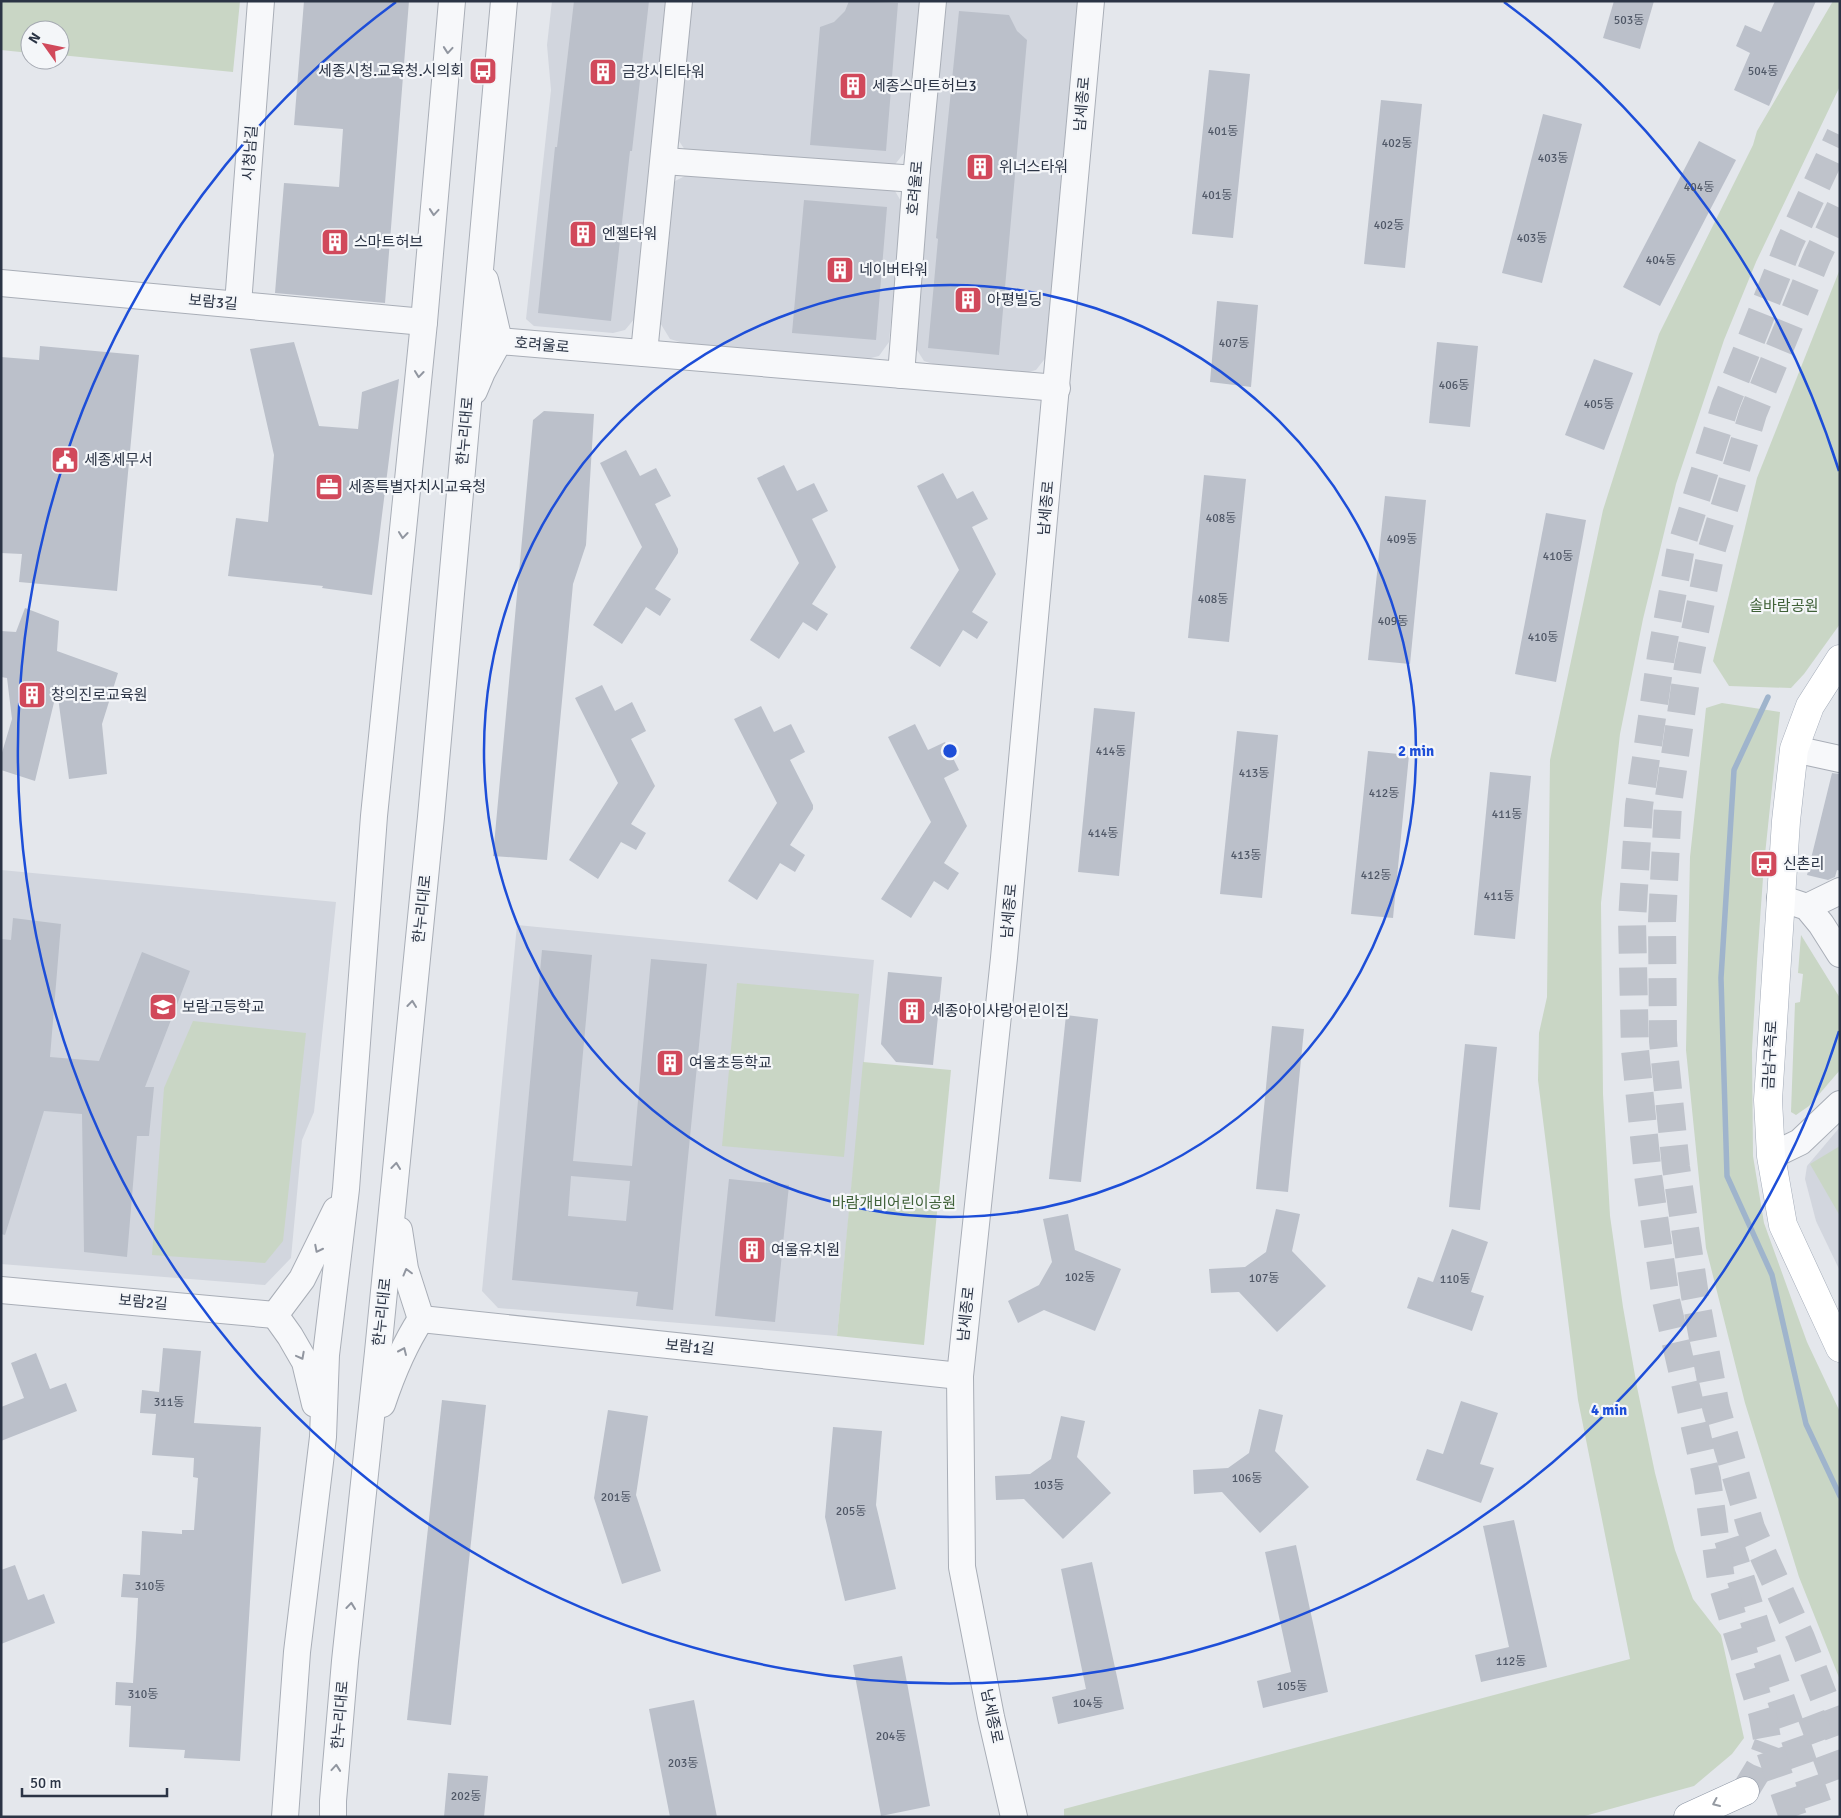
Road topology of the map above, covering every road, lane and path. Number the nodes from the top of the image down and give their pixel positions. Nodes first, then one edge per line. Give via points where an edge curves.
1 (261, 1) edge
2 (452, 1) edge
3 (504, 1) edge
4 (679, 1) edge
5 (933, 1) edge
6 (1091, 1) edge
7 (664, 161) junction
8 (916, 179) junction
9 (480, 257) junction
10 (1, 283) edge
11 (238, 304) junction
12 (424, 322) junction
13 (499, 341) junction
14 (644, 353) junction
15 (901, 375) junction
16 (1057, 388) junction
17 (467, 410) junction
18 (1839, 660) edge
19 (1794, 749) junction
20 (1840, 759) edge
21 (1840, 891) edge
22 (1780, 898) junction
23 (1807, 907) junction
24 (1840, 954) edge
25 (1840, 1104) edge
26 (1771, 1156) junction
27 (346, 1189) junction
28 (393, 1198) junction
29 (4, 1289) edge
30 (275, 1315) junction
31 (421, 1319) junction
32 (1840, 1348) edge
33 (960, 1376) junction
34 (323, 1437) junction
35 (368, 1446) junction
36 (1745, 1791) tunnel mouth
37 (285, 1817) edge
38 (333, 1817) edge
39 (1014, 1817) edge
40 (1688, 1817) edge

1 - 11 street, 시청남길
2 -> 12 street
3 - 9 street, 한누리대로
4 - 7 street
5 - 8 street, 호려울로
6 - 16 street, 남세종로
7 - 8 street
7 - 14 street
8 - 15 street, 호려울로
9 - 13 street
9 - 17 street, 한누리대로
10 - 11 street, 보람3길
11 - 12 street, 보람3길
12 -> 27 street via 374,816
13 - 14 street, 호려울로
13 - 17 street
14 - 15 street, 호려울로
15 - 16 street, 호려울로
16 - 33 street, 남세종로 via 1005,948
28 -> 17 street, 한누리대로
18 - 19 main road, 금남구즉로 via 1810,706
19 - 20 street
19 - 22 main road, 금남구즉로
21 - 23 street
22 - 23 street
22 - 26 main road, 금남구즉로 via 1768,1100
23 - 24 street
25 - 26 street via 1800,1142
26 - 32 main road, 금남구즉로 via 1783,1226
27 -> 30 street via 319,1248
27 - 34 street via 326,1355
31 -> 28 street via 406,1269
28 - 35 street, 한누리대로
29 - 30 street, 보람2길
30 -> 34 street via 305,1362
31 - 33 street, 보람1길
35 -> 31 street via 389,1382 408,1339
33 - 39 street, 남세종로 via 962,1567
34 - 37 street via 297,1652
38 -> 35 street, 한누리대로 via 345,1661
36 -> 40 main road

